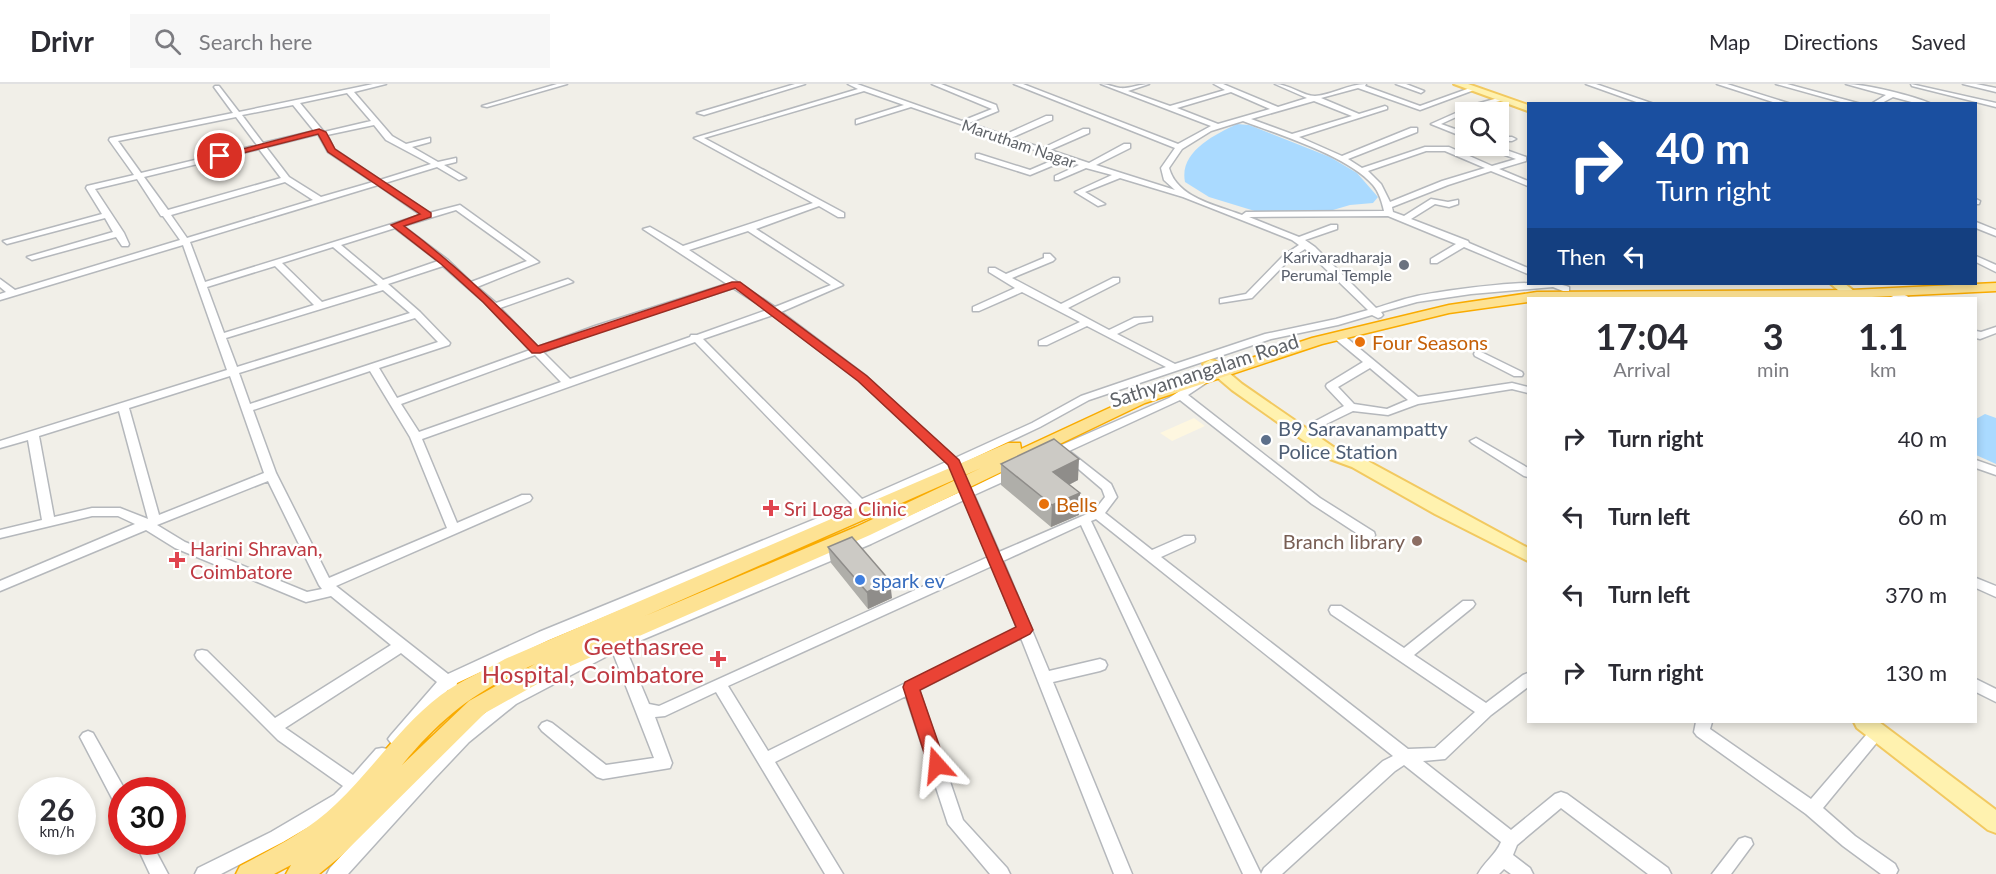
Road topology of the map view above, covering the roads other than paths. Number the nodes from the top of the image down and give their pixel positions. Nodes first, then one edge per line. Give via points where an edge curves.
1 (383, 84) edge
2 (564, 84) edge
3 (802, 84) edge
4 (851, 84) edge
5 (935, 84) edge
6 (1017, 84) edge
7 (1104, 84) edge
8 (1146, 84) edge
9 (1217, 84) edge
10 (1278, 84) edge
11 (1399, 84) edge
12 (1458, 84) edge
13 (1589, 84) edge
14 (1720, 84) edge
15 (1753, 84) edge
16 (1779, 84) edge
17 (1850, 84) edge
18 (1966, 84) edge
19 (1360, 85) edge
20 (1915, 85) edge
21 (218, 87) dead end
22 (864, 89) junction
23 (1472, 89) junction
24 (1122, 90) junction
25 (1231, 90) junction
26 (1996, 90) edge
27 (349, 91) junction
28 (1421, 91) dead end
29 (1893, 95) junction
30 (1312, 98) junction
31 (1502, 99) junction
32 (1768, 100) edge
33 (295, 102) junction
34 (1490, 102) edge
35 (1645, 102) edge
36 (1850, 102) edge
37 (1878, 102) edge
38 (1921, 102) edge
39 (911, 105) junction
40 (1996, 105) edge
41 (486, 106) dead end
42 (1170, 108) junction
43 (1275, 108) junction
44 (1385, 108) dead end
45 (1527, 108) edge
46 (700, 113) dead end
47 (238, 114) junction
48 (1455, 115) edge
49 (1359, 116) junction
50 (1049, 118) dead end
51 (1242, 118) junction
52 (376, 122) junction
53 (859, 122) dead end
54 (962, 123) junction
55 (1218, 126) junction
56 (1414, 130) dead end
57 (1086, 131) dead end
58 (1455, 132) edge
59 (321, 133) junction
60 (1290, 137) junction
61 (1005, 138) junction
62 (427, 140) dead end
63 (1509, 140) edge
64 (1512, 140) dead end
65 (1385, 142) junction
66 (262, 146) junction
67 (1127, 146) dead end
68 (1394, 146) dead end
69 (405, 147) junction
70 (1179, 147) junction
71 (1404, 150) dead end
72 (1043, 151) junction
73 (1413, 153) junction
74 (1509, 154) edge
75 (979, 156) dead end
76 (1065, 158) junction
77 (1342, 159) junction
78 (453, 160) dead end
79 (1524, 160) edge
80 (438, 164) junction
81 (1087, 166) junction
82 (1491, 169) junction
83 (1360, 171) junction
84 (1116, 176) junction
85 (137, 177) junction
86 (462, 178) dead end
87 (1058, 178) dead end
88 (286, 179) junction
89 (380, 183) junction
90 (1527, 184) edge
91 (1188, 197) junction
92 (321, 201) junction
93 (1455, 202) dead end
94 (819, 204) junction
95 (1101, 204) dead end
96 (1388, 209) junction
97 (164, 214) junction
98 (107, 215) junction
99 (428, 215) junction
100 (841, 215) dead end
101 (1239, 215) junction
102 (1405, 219) junction
103 (396, 225) junction
104 (1977, 225) edge
105 (1334, 227) dead end
106 (749, 228) junction
107 (647, 229) dead end
108 (120, 233) junction
109 (1996, 233) edge
110 (7, 241) dead end
111 (186, 242) junction
112 (1301, 242) junction
113 (1465, 243) junction
114 (125, 244) dead end
115 (335, 244) junction
116 (681, 249) junction
117 (1047, 256) dead end
118 (32, 257) dead end
119 (1977, 260) edge
120 (1434, 261) dead end
121 (276, 262) junction
122 (445, 262) junction
123 (1996, 269) edge
124 (992, 270) dead end
125 (1527, 272) edge
126 (1005, 278) junction
127 (1996, 279) edge
128 (1116, 280) dead end
129 (1977, 280) edge
130 (0, 282) edge
131 (568, 282) dead end
132 (383, 284) junction
133 (736, 284) junction
134 (1558, 285) edge
135 (201, 286) junction
136 (470, 286) junction
137 (1996, 287) edge
138 (1022, 288) junction
139 (1843, 288) edge
140 (1895, 292) edge
141 (13, 293) junction
142 (1818, 296) edge
143 (0, 297) edge
144 (1531, 297) edge
145 (1646, 297) edge
146 (1527, 298) edge
147 (1223, 301) dead end
148 (320, 306) junction
149 (494, 307) junction
150 (1061, 308) junction
151 (976, 309) dead end
152 (774, 311) junction
153 (417, 314) junction
154 (1378, 315) junction
155 (1149, 319) dead end
156 (1088, 322) junction
157 (1996, 330) edge
158 (1110, 333) junction
159 (1977, 334) edge
160 (1338, 336) junction
161 (220, 337) junction
162 (695, 337) junction
163 (1043, 343) dead end
164 (536, 350) junction
165 (1479, 354) dead end
166 (1370, 363) junction
167 (372, 366) junction
168 (1175, 368) junction
169 (1219, 368) junction
170 (233, 372) junction
171 (567, 382) junction
172 (1512, 386) junction
173 (1527, 390) edge
174 (1180, 395) junction
175 (1416, 401) junction
176 (395, 402) junction
177 (123, 406) junction
178 (1351, 408) junction
179 (246, 409) junction
180 (1314, 426) junction
181 (33, 435) junction
182 (416, 437) junction
183 (1476, 441) dead end
184 (0, 445) edge
185 (1061, 450) junction
186 (1358, 463) junction
187 (1977, 464) edge
188 (1996, 471) edge
189 (1527, 472) edge
190 (271, 475) junction
191 (960, 478) junction
192 (526, 498) dead end
193 (860, 505) junction
194 (1091, 516) junction
195 (48, 521) junction
196 (151, 523) junction
197 (454, 530) junction
198 (0, 534) edge
199 (1369, 535) dead end
200 (1189, 539) dead end
201 (1527, 554) edge
202 (1151, 556) junction
203 (994, 558) junction
204 (1977, 583) edge
205 (0, 586) edge
206 (330, 588) junction
207 (1996, 592) edge
208 (1468, 604) dead end
209 (1336, 610) dead end
210 (1025, 630) junction
211 (402, 645) junction
212 (617, 645) junction
213 (202, 654) dead end
214 (1404, 656) junction
215 (1100, 665) dead end
216 (1044, 678) junction
217 (1527, 680) edge
218 (447, 681) junction
219 (719, 684) junction
220 (1977, 686) edge
221 (911, 687) junction
222 (461, 694) junction
223 (1996, 696) edge
224 (477, 706) junction
225 (644, 709) junction
226 (1486, 711) junction
227 (1705, 723) edge
228 (1871, 726) edge
229 (274, 727) junction
230 (547, 727) dead end
231 (88, 736) dead end
232 (1406, 756) junction
233 (765, 760) junction
234 (109, 777) edge
235 (354, 785) junction
236 (1812, 809) junction
237 (1996, 823) edge
238 (1511, 840) junction
239 (1745, 844) dead end
240 (149, 855) edge
241 (1503, 858) junction
242 (1889, 870) dead end
243 (159, 874) edge
244 (204, 874) edge
245 (249, 874) edge
246 (299, 874) edge
247 (336, 874) edge
248 (834, 874) edge
249 (1001, 874) edge
250 (1123, 874) edge
251 (1252, 874) edge
252 (1270, 874) edge
253 (1487, 874) edge
254 (1524, 874) edge
255 (1662, 874) edge
256 (1721, 874) edge

1 - 27 street
2 - 41 street
3 - 46 street
4 - 22 street, Marutham Nagar
5 - 54 street via 996,110
6 - 70 street
7 - 24 street
8 - 24 street
9 - 25 street
10 - 30 street
11 - 28 street
12 - 23 main road
13 - 35 street
14 - 32 street
15 - 32 street
16 - 36 street
17 - 29 street
18 - 26 street
19 - 23 street via 1420,108
19 - 30 street
20 - 29 street
20 - 40 street
21 - 47 street
22 - 39 street, Marutham Nagar
22 - 94 street via 698,138
23 - 31 main road
24 - 42 street
25 - 42 street
25 - 43 street
27 - 33 street
27 - 52 street
29 - 37 street
29 - 38 street
30 - 43 street
30 - 49 street
31 - 34 street
31 - 45 main road
33 - 47 street
33 - 59 street
39 - 53 street
39 - 54 street, Marutham Nagar
42 - 55 street
43 - 51 street
44 - 49 street
47 - 66 street
47 - 85 street via 112,140
48 - 58 street via 1435,124
49 - 60 street
50 - 61 street
51 - 55 street
51 - 60 street
52 - 59 street
52 - 69 street via 389,138
54 - 61 street, Marutham Nagar
55 - 70 street
56 - 65 street
57 - 72 street
59 - 66 street
59 - 89 street via 331,150
60 - 77 street
61 - 72 street, Marutham Nagar
62 - 69 street
63 - 64 street
65 - 68 street
65 - 77 street
66 - 85 street
66 - 88 street
67 - 81 street
69 - 80 street
70 - 91 street via 1165,168 1168,180
71 - 73 street
72 - 76 street, Marutham Nagar
73 - 82 street via 1446,149
73 - 83 street
74 - 79 street
75 - 76 street via 1030,173
76 - 81 street, Marutham Nagar
77 - 83 street
78 - 80 street
79 - 82 street
80 - 86 street
80 - 89 street
81 - 84 street, Marutham Nagar
81 - 87 street
82 - 90 street
82 - 96 street via 1444,183
83 - 96 street via 1375,181
84 - 91 street, Marutham Nagar
84 - 95 street via 1079,192
85 - 97 street
85 - 98 street via 90,188
88 - 92 street
88 - 97 street
89 - 92 street
89 - 99 street
91 - 101 street, Marutham Nagar
92 - 111 street
93 - 102 street via 1449,205 1434,201
94 - 100 street
94 - 106 street
96 - 101 street
96 - 102 street
97 - 111 street
98 - 108 street
98 - 110 street
99 - 103 street
99 - 136 street via 457,207 534,262
101 - 112 street, Marutham Nagar
102 - 113 street
103 - 115 street
103 - 122 street
104 - 109 street
105 - 112 street
106 - 116 street
106 - 152 street via 838,285
107 - 116 street
108 - 114 street
108 - 118 street
111 - 135 street
111 - 141 street
112 - 147 street via 1249,296
112 - 154 street
113 - 120 street
113 - 125 street
115 - 121 street
115 - 132 street
116 - 133 street
117 - 126 street via 1050,259
119 - 123 street
121 - 135 street
121 - 148 street
122 - 132 street
122 - 136 street
124 - 126 street
126 - 138 street
127 - 129 highway
128 - 150 street
130 - 141 street
131 - 149 street
132 - 148 street
132 - 153 street
133 - 152 street
133 - 164 street
134 - 139 highway, Sathyamangalam Road via 1628,290
134 - 154 highway, Sathyamangalam Road
135 - 161 street
136 - 149 street
137 - 140 highway, Sathyamangalam Road
138 - 150 street
138 - 151 street
139 - 140 highway, Sathyamangalam Road
139 - 142 highway
141 - 143 street
142 - 145 highway
144 - 145 highway
146 - 160 highway via 1449,309
148 - 161 street
149 - 164 street
150 - 156 street
152 - 162 street
152 - 191 street via 862,378
153 - 167 street via 445,343
153 - 170 street
154 - 168 street via 1269,336
154 - 169 highway, Sathyamangalam Road via 1270,345
155 - 158 street via 1137,320
156 - 158 street
156 - 163 street
157 - 159 street
158 - 168 street
160 - 166 street
160 - 169 highway
161 - 170 street
162 - 171 street
162 - 193 street
164 - 171 street
164 - 176 street
165 - 172 street via 1519,372
166 - 175 street
166 - 178 street via 1331,386
167 - 176 street
167 - 179 street
168 - 191 street via 1085,398 1036,425
169 - 174 street
169 - 180 main road
169 - 186 main road via 1336,456
169 - 191 highway, Sathyamangalam Road via 1131,390
170 - 177 street
170 - 179 street
171 - 182 street
172 - 173 street
172 - 175 street
174 - 185 street
174 - 199 street via 1316,501
175 - 178 street via 1388,412
176 - 182 street
177 - 181 street
177 - 196 street
178 - 180 street
179 - 190 street
180 - 186 main road
181 - 184 street
181 - 195 street
182 - 197 street
183 - 189 street
185 - 191 street
185 - 194 street via 1107,487 1111,497
186 - 201 main road
187 - 188 street
190 - 196 street
190 - 206 street
191 - 193 street
191 - 203 street
191 - 212 street via 866,541
191 - 222 highway, Sathyamangalam Road via 523,661
191 - 224 highway via 863,531 558,662
192 - 197 street
193 - 218 street via 544,636
194 - 202 street
194 - 203 street
194 - 251 street
195 - 196 street via 109,512
195 - 198 street
196 - 205 street
196 - 206 street via 180,545 306,597
197 - 206 street
200 - 202 street
202 - 232 street
203 - 210 street
203 - 219 street
204 - 207 street
206 - 211 street
208 - 214 street
209 - 214 street
210 - 216 street
210 - 221 street
211 - 218 street
211 - 229 street
212 - 225 street
212 - 247 street via 521,694 485,719
213 - 229 street
214 - 226 street
215 - 216 street
216 - 250 street
217 - 226 street
218 - 222 street
218 - 235 street
219 - 225 street via 660,712
219 - 233 street
220 - 223 street
221 - 233 street
221 - 249 street via 956,824
222 - 224 street
222 - 245 highway, Sathyamangalam Road via 442,706 327,827
224 - 246 highway via 332,848
225 - 230 street via 664,763 603,772
226 - 232 street via 1439,754
227 - 236 street via 1702,732
228 - 236 street
228 - 237 main road
229 - 235 street
231 - 234 street
232 - 238 street
232 - 252 street via 1389,766
233 - 248 street
235 - 244 street via 340,800
236 - 242 street
238 - 241 street
238 - 255 street via 1561,799
239 - 256 street
240 - 243 street
241 - 253 street
241 - 254 street

